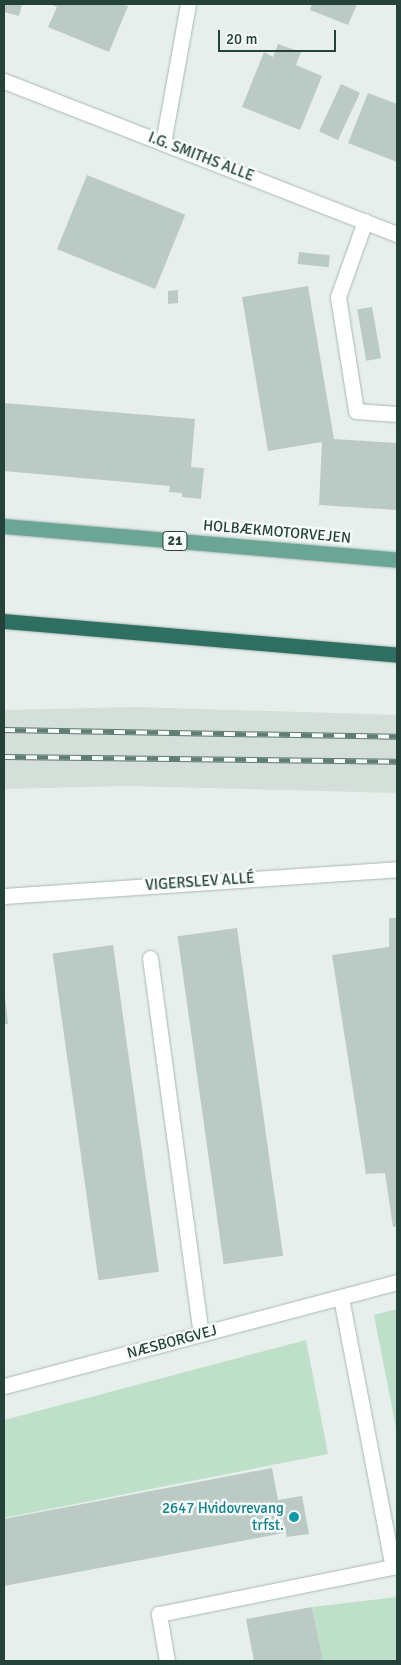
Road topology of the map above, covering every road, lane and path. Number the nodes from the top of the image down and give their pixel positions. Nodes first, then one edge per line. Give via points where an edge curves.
1 (188, 4) edge
2 (4, 81) edge
3 (163, 142) junction
4 (365, 221) junction
5 (397, 234) edge
6 (397, 414) edge
7 (4, 526) edge
8 (397, 560) edge
9 (4, 621) edge
10 (397, 655) edge
11 (397, 869) edge
12 (4, 896) edge
13 (150, 958) dead end
14 (397, 1282) edge
15 (341, 1298) junction
16 (201, 1334) junction
17 (4, 1386) edge
18 (395, 1566) edge
19 (168, 1661) edge

1 - 3 street
2 - 3 street, I.G. SMITHS ALLE
3 - 4 street, I.G. SMITHS ALLE
4 - 5 street, I.G. SMITHS ALLE
4 - 6 street via 338,297 356,411
7 - 8 main road, HOLBÆKMOTORVEJEN / 21
9 - 10 highway
11 - 12 street, VIGERSLEV ALLÉ
13 - 16 street
14 - 15 street, NÆSBORGVEJ
15 - 16 street, NÆSBORGVEJ
15 - 18 street
16 - 17 street, NÆSBORGVEJ
18 - 19 street via 159,1614

